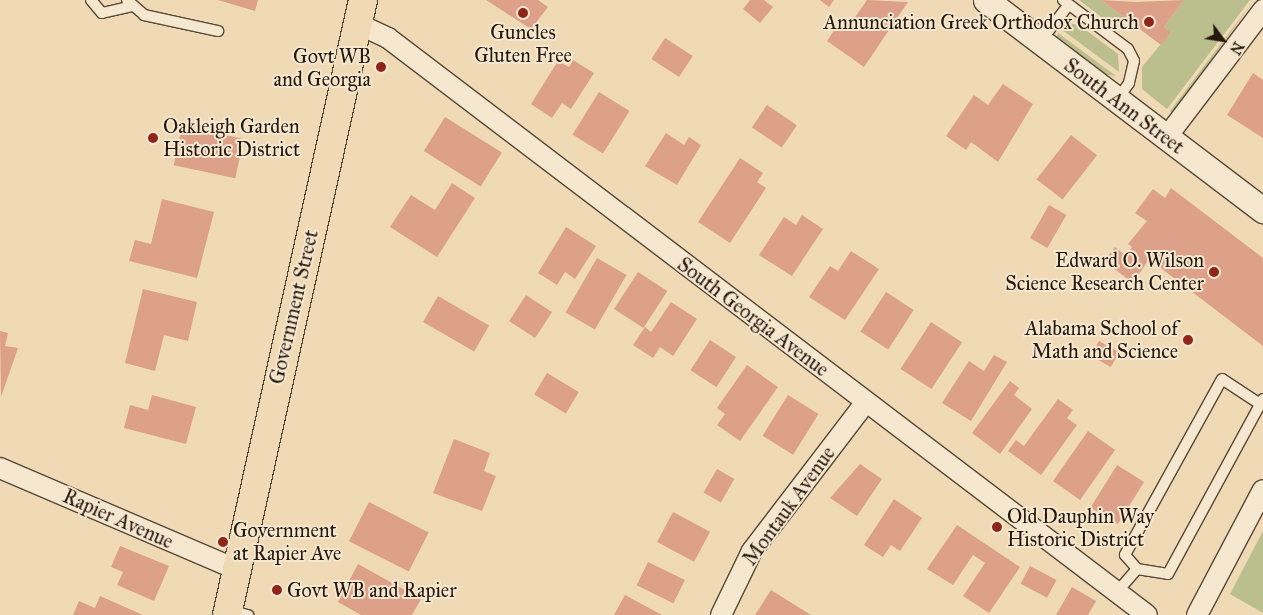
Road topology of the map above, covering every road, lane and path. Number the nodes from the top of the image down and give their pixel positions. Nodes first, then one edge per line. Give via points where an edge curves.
1 (91, 0) edge
2 (986, 0) edge
3 (130, 3) edge
4 (1065, 3) edge
5 (1263, 10) edge
6 (360, 12) edge
7 (218, 31) dead end
8 (1040, 42) junction
9 (1117, 100) junction
10 (1166, 138) junction
11 (1263, 210) edge
12 (1262, 401) edge
13 (865, 403) junction
14 (0, 468) edge
15 (1263, 490) edge
16 (236, 569) junction
17 (1137, 569) junction
18 (1117, 592) junction
19 (234, 613) edge
20 (721, 615) edge
21 (1147, 615) edge
22 (1197, 615) edge

1 - 3 lane via 102,13
2 - 8 street, South Ann Street
3 - 7 lane via 144,15
4 - 8 lane
4 - 9 lane via 1128,49 1134,61 1129,83
5 - 10 street
6 - 13 street, South Georgia Avenue via 388,38
6 - 16 main road, Government Street
8 - 9 street, South Ann Street
9 - 10 street, South Ann Street
10 - 11 street, South Ann Street
12 - 17 lane via 1168,574
12 - 17 lane via 1222,379 1125,555
13 - 18 street, South Georgia Avenue
13 - 20 street, Montauk Avenue via 752,551
14 - 16 street, Rapier Avenue
15 - 22 street
16 - 19 main road, Government Street
17 - 18 lane
18 - 21 street, South Georgia Avenue

